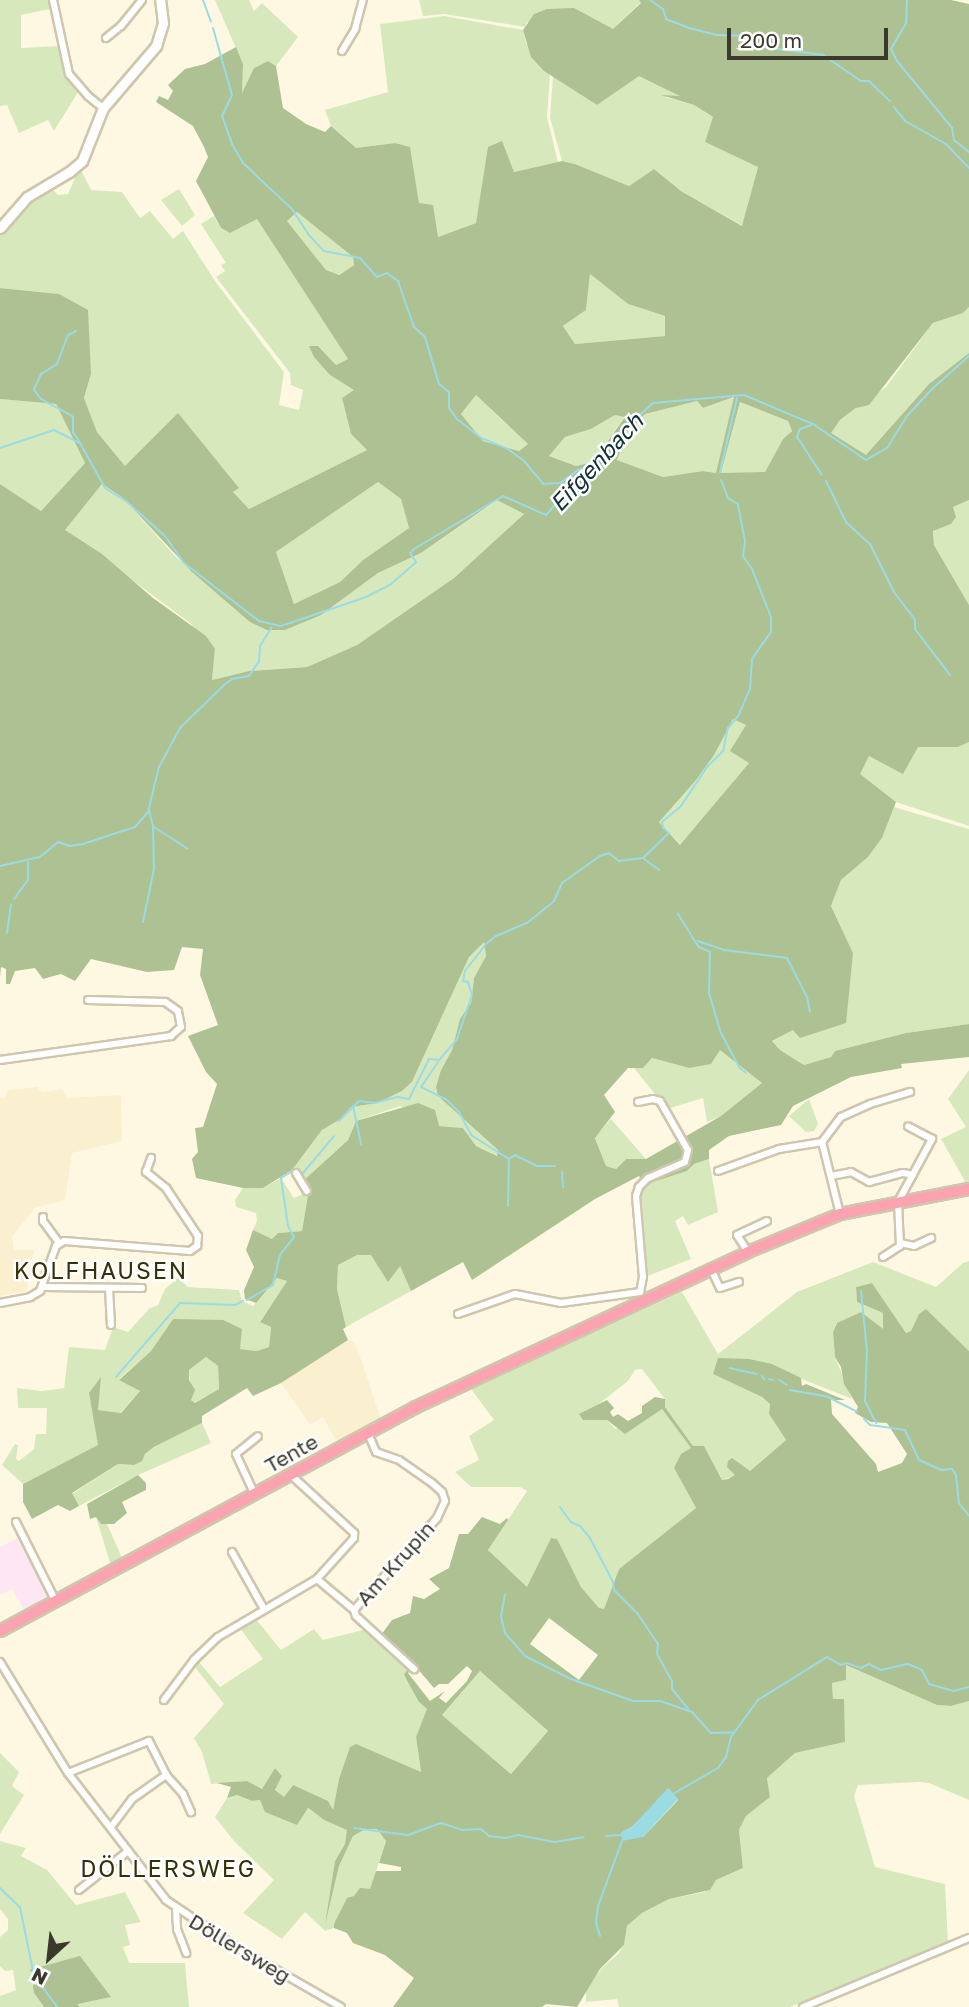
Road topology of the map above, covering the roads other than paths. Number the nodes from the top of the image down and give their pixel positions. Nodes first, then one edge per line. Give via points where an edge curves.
1 (53, 0) edge
2 (142, 0) edge
3 (160, 0) edge
4 (363, 0) edge
5 (106, 38) dead end
6 (342, 51) dead end
7 (103, 108) junction
8 (0, 228) edge
9 (89, 1000) dead end
10 (0, 1060) edge
11 (910, 1092) dead end
12 (638, 1102) dead end
13 (908, 1126) dead end
14 (822, 1142) junction
15 (150, 1158) dead end
16 (718, 1171) dead end
17 (296, 1173) dead end
18 (913, 1175) junction
19 (831, 1177) junction
20 (969, 1189) edge
21 (307, 1191) dead end
22 (898, 1202) junction
23 (840, 1214) junction
24 (43, 1217) dead end
25 (767, 1221) dead end
26 (931, 1238) dead end
27 (59, 1243) junction
28 (900, 1243) junction
29 (748, 1252) junction
30 (883, 1256) dead end
31 (711, 1269) junction
32 (739, 1282) dead end
33 (43, 1287) junction
34 (109, 1288) junction
35 (142, 1289) dead end
36 (642, 1296) junction
37 (0, 1303) edge
38 (458, 1314) dead end
39 (111, 1325) dead end
40 (368, 1433) junction
41 (258, 1436) dead end
42 (291, 1475) junction
43 (255, 1495) junction
44 (16, 1522) dead end
45 (232, 1552) dead end
46 (317, 1579) junction
47 (56, 1602) junction
48 (264, 1609) junction
49 (354, 1610) junction
50 (0, 1630) edge
51 (0, 1662) edge
52 (414, 1669) dead end
53 (164, 1700) dead end
54 (68, 1773) junction
55 (166, 1775) junction
56 (191, 1812) dead end
57 (111, 1827) junction
58 (128, 1851) junction
59 (79, 1890) dead end
60 (176, 1909) junction
61 (969, 1938) edge
62 (186, 1953) dead end
63 (341, 2007) edge
64 (803, 2007) edge

1 - 7 street via 69,74
2 - 5 street
3 - 7 street via 163,23 156,46
4 - 6 street via 355,29
7 - 8 street via 79,164 27,197
9 - 10 street via 164,1002 178,1011 181,1027 171,1035
11 - 14 street via 841,1117
12 - 36 street via 660,1101 688,1150 685,1161 648,1178 636,1196
13 - 18 street via 932,1139
14 - 16 street via 779,1149
14 - 19 street
15 - 27 street via 146,1172 166,1188 198,1236 197,1246 190,1251 104,1242
17 - 21 street
18 - 19 street via 903,1173 869,1182 852,1172
18 - 22 street
19 - 23 street
20 - 22 main road, Tente
22 - 23 main road, Tente
22 - 28 street
23 - 29 main road, Tente
24 - 27 street
25 - 29 street via 737,1235
26 - 28 street via 914,1246
27 - 33 street
28 - 30 street via 896,1251
29 - 31 main road, Tente
31 - 32 street via 720,1288
31 - 36 main road, Tente
33 - 34 street
33 - 37 street via 30,1297
34 - 35 street
34 - 39 street
36 - 38 street via 561,1303 515,1294
36 - 40 main road, Tente via 606,1318
40 - 42 main road, Tente
40 - 49 street, Am Krupin via 376,1452 399,1460 436,1486 445,1502 437,1518
41 - 43 street via 236,1454
42 - 43 main road, Tente
42 - 46 street via 354,1533
43 - 47 main road, Tente
44 - 47 street
45 - 48 street
46 - 48 street
46 - 49 street
47 - 50 main road, Tente
48 - 53 street via 218,1637
49 - 52 street, Am Krupin
51 - 54 street, Döllersweg
54 - 55 street via 149,1741
54 - 57 street, Döllersweg
55 - 56 street
55 - 57 street via 132,1799
57 - 58 street, Döllersweg
58 - 59 street
58 - 60 street, Döllersweg
60 - 62 street, Döllersweg
60 - 63 street, Döllersweg
61 - 64 street

